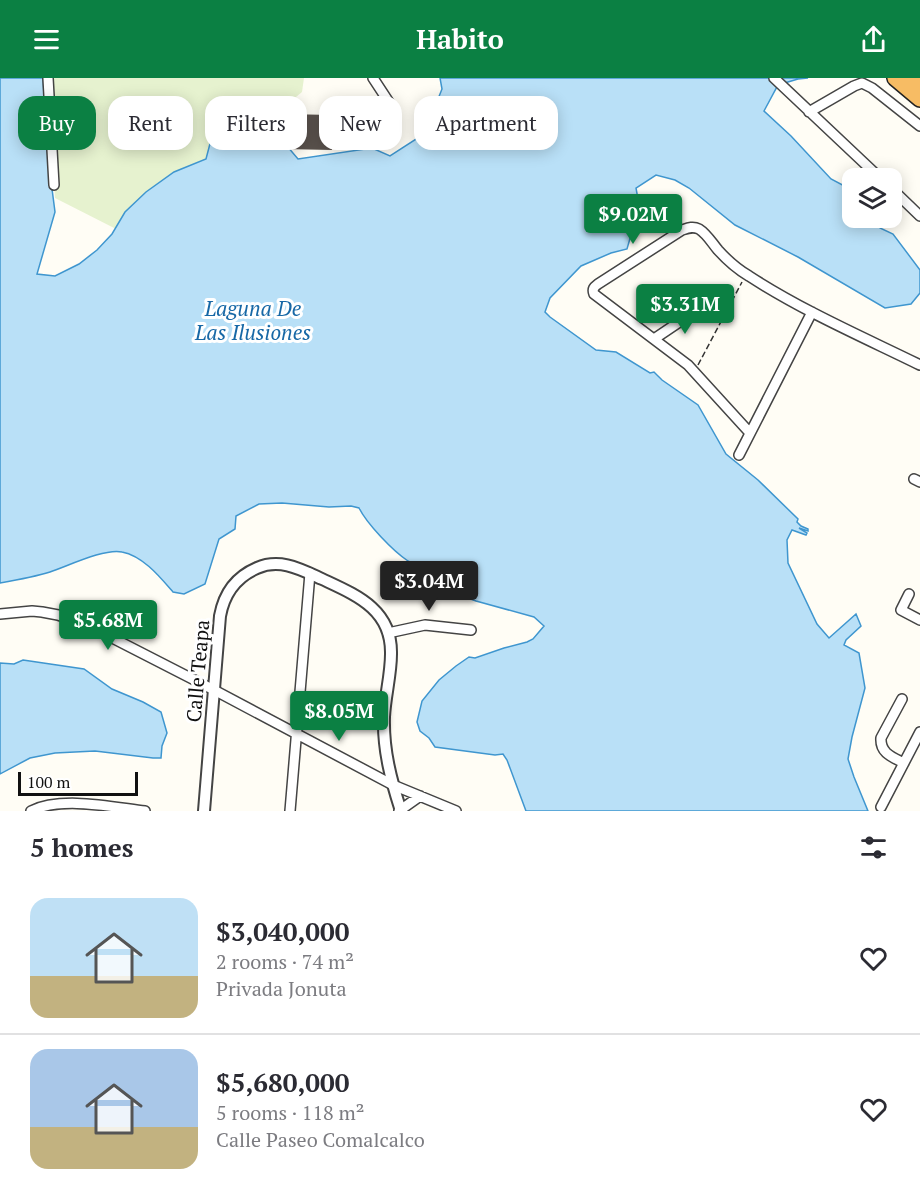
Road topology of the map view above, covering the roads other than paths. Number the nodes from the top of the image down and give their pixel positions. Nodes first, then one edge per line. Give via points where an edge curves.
1 (48, 78) edge
2 (373, 78) edge
3 (774, 78) edge
4 (895, 78) edge
5 (914, 78) edge
6 (920, 83) edge
7 (385, 96) edge
8 (920, 99) edge
9 (809, 112) junction
10 (920, 126) edge
11 (869, 168) edge
12 (54, 185) dead end
13 (902, 199) edge
14 (920, 216) edge
15 (700, 308) dead end
16 (812, 312) junction
17 (654, 339) junction
18 (920, 365) edge
19 (750, 433) junction
20 (739, 455) dead end
21 (310, 573) junction
22 (909, 594) dead end
23 (0, 614) edge
24 (920, 620) edge
25 (471, 630) dead end
26 (388, 633) junction
27 (214, 690) junction
28 (902, 699) dead end
29 (920, 732) edge
30 (296, 734) junction
31 (904, 763) junction
32 (393, 785) junction
33 (420, 796) junction
34 (880, 807) dead end
35 (31, 811) edge
36 (145, 811) edge
37 (204, 811) edge
38 (291, 811) edge
39 (400, 811) edge
40 (456, 811) edge

1 - 12 street
2 - 7 street
3 - 9 street
4 - 8 highway
5 - 6 highway
9 - 10 street via 862,83
9 - 11 street
13 - 14 street
15 - 17 street
16 - 17 street via 746,275 701,230 693,227 682,230 594,287 596,296
16 - 18 street
16 - 19 street
17 - 19 street via 694,371
19 - 20 street
21 - 26 street, Calle Teapa via 366,602 380,615
21 - 27 street, Calle Teapa via 282,564 268,565 243,576 232,587 220,616
21 - 30 street
22 - 24 street via 901,610
23 - 27 street via 37,611 74,620
25 - 26 street via 426,625
26 - 32 street via 391,654 385,738
27 - 30 street
27 - 37 street, Calle Teapa
28 - 31 street via 881,741 885,753
29 - 31 street
30 - 32 street
30 - 38 street
31 - 34 street
32 - 33 street
32 - 39 street
33 - 39 street
33 - 40 street
35 - 36 street via 75,804

